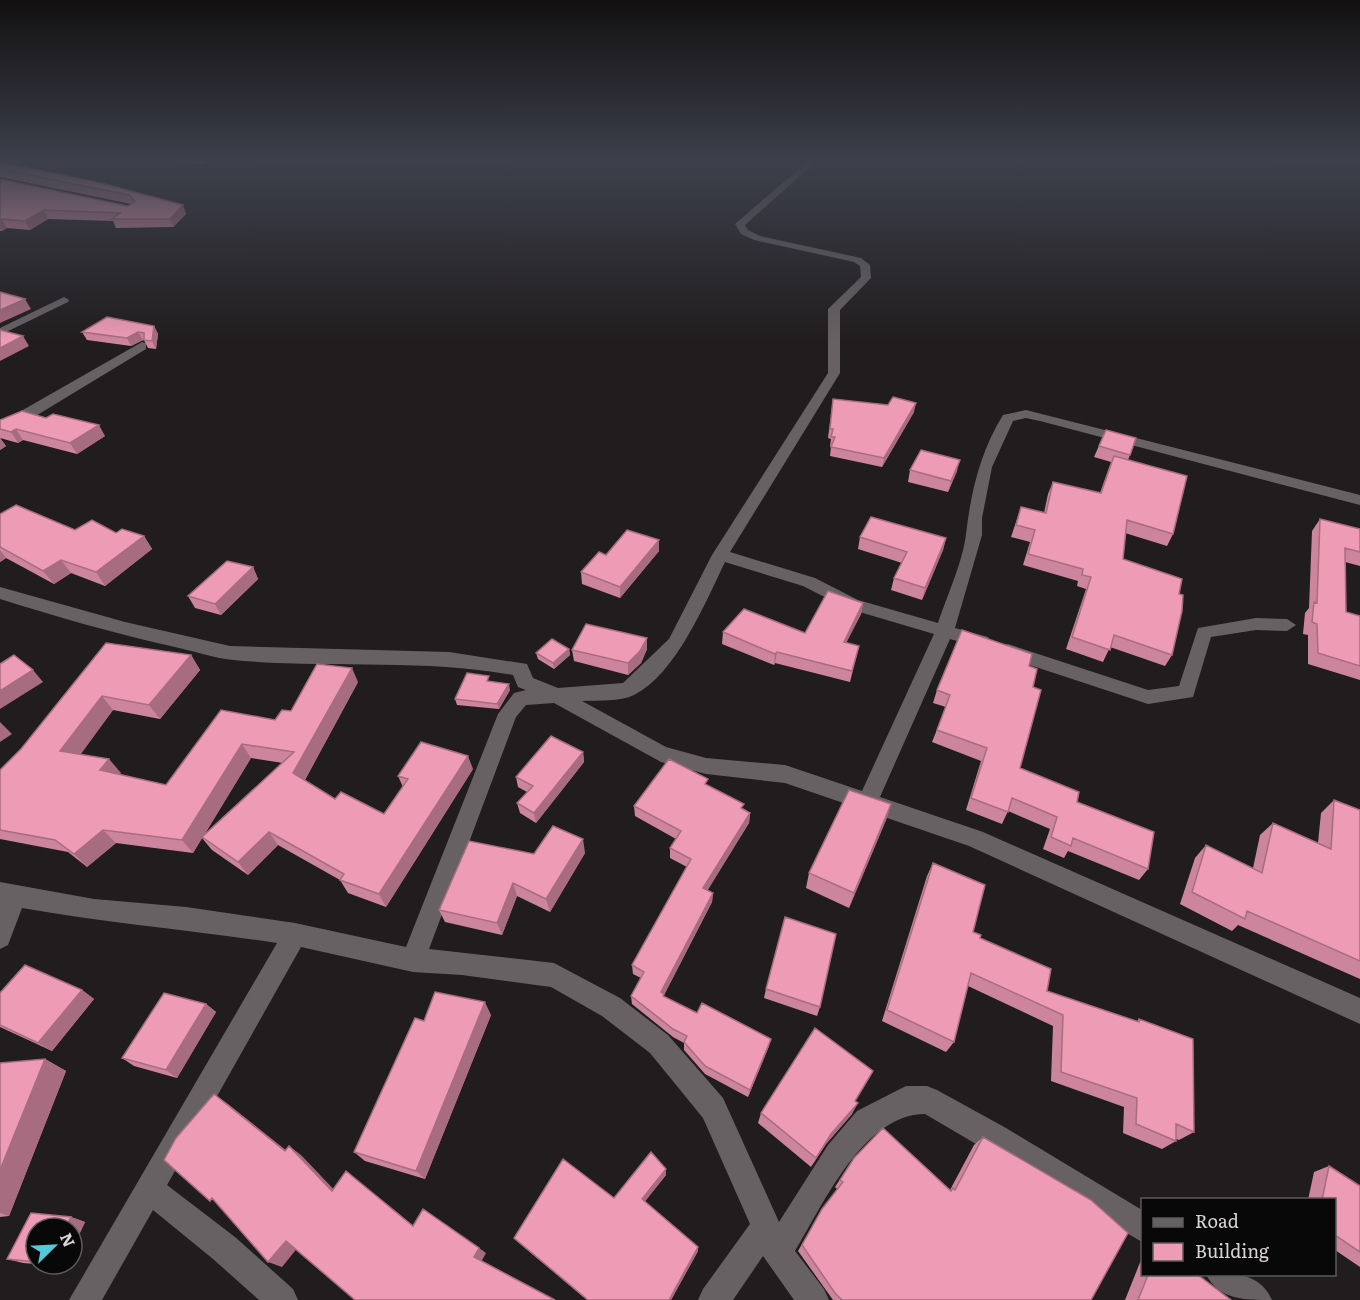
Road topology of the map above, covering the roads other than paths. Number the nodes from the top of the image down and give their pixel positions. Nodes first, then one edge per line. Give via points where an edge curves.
1 (742, 221) edge
2 (64, 300) dead end
3 (0, 332) edge
4 (142, 346) edge
5 (0, 428) edge
6 (1360, 500) edge
7 (720, 555) junction
8 (0, 593) edge
9 (1287, 626) dead end
10 (945, 630) junction
11 (523, 690) junction
12 (558, 696) junction
13 (868, 801) junction
14 (7, 895) edge
15 (295, 934) junction
16 (0, 937) edge
17 (413, 960) junction
18 (1360, 1011) edge
19 (149, 1189) junction
20 (1141, 1226) edge
21 (772, 1239) junction
22 (85, 1300) edge
23 (282, 1300) edge
24 (714, 1300) edge
25 (813, 1300) edge

1 - 7 street via 744,232 757,238 857,260 865,265 867,274 834,309 834,374
2 - 3 street
4 - 5 street
6 - 10 street via 1041,417 1016,415 1008,418 985,467 974,535
7 - 10 street via 808,582 852,604
7 - 12 street via 676,643 650,672 628,690
8 - 11 street via 92,621 227,652 497,664 521,669
9 - 10 street via 1256,624 1204,632 1186,692 1148,697
10 - 13 street
11 - 12 street
11 - 17 street via 508,714
12 - 13 street via 661,754 706,766 785,774
13 - 18 street via 975,839
14 - 15 street via 94,910
14 - 16 street
15 - 17 street
15 - 19 street
17 - 21 street via 554,975 611,1007 658,1044 714,1108
19 - 22 street
19 - 23 street
20 - 21 street via 927,1100 906,1100 867,1121
21 - 24 street
21 - 25 street

